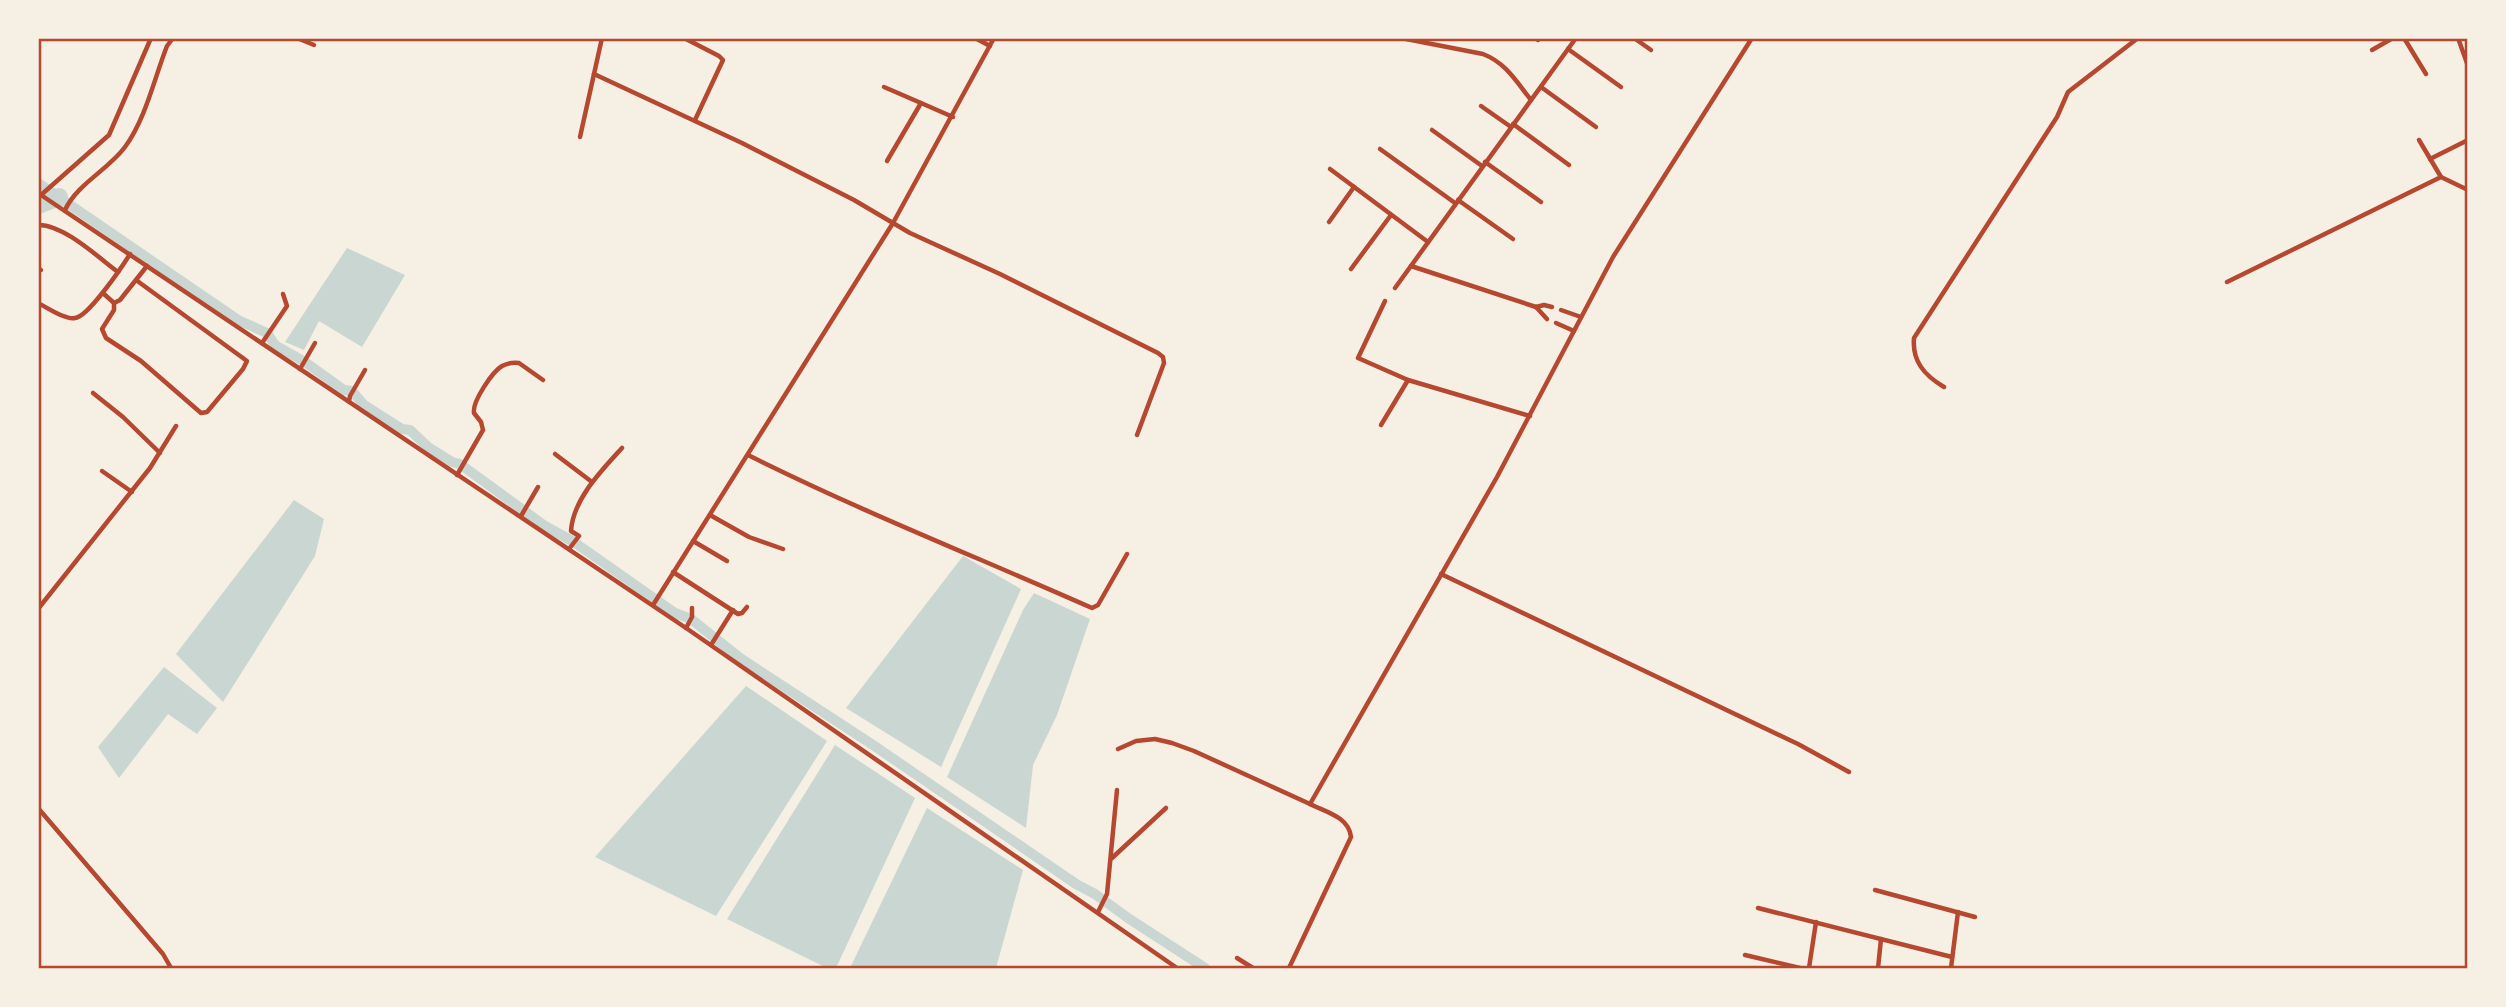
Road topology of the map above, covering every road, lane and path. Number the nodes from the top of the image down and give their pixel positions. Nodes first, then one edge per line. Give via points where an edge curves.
1 (151, 38) edge
2 (173, 38) edge
3 (297, 38) edge
4 (602, 38) edge
5 (684, 38) edge
6 (975, 38) edge
7 (994, 38) edge
8 (1401, 38) edge
9 (1576, 38) edge
10 (1634, 38) edge
11 (1752, 38) edge
12 (2138, 38) edge
13 (2393, 38) edge
14 (2404, 38) edge
15 (2458, 38) edge
16 (314, 45) dead end
17 (990, 46) junction
18 (1568, 49) junction
19 (1651, 50) dead end
20 (2372, 50) dead end
21 (2468, 65) edge
22 (594, 74) junction
23 (2426, 74) dead end
24 (884, 87) dead end
25 (1541, 87) junction
26 (1621, 87) dead end
27 (1531, 100) junction
28 (921, 103) junction
29 (1480, 106) dead end
30 (953, 117) junction
31 (695, 120) junction
32 (1512, 126) junction
33 (1596, 127) dead end
34 (1432, 130) dead end
35 (580, 137) dead end
36 (2420, 140) dead end
37 (2468, 140) edge
38 (1380, 149) dead end
39 (2430, 159) junction
40 (887, 161) dead end
41 (1483, 164) junction
42 (1569, 165) dead end
43 (1330, 169) dead end
44 (2441, 177) junction
45 (1354, 187) junction
46 (2468, 190) edge
47 (41, 193) edge
48 (1456, 202) junction
49 (1541, 202) dead end
50 (65, 208) junction
51 (1391, 215) junction
52 (1329, 222) dead end
53 (892, 223) junction
54 (38, 225) edge
55 (1513, 239) dead end
56 (1428, 242) junction
57 (130, 254) junction
58 (147, 266) junction
59 (1411, 266) junction
60 (1351, 270) dead end
61 (118, 272) junction
62 (136, 280) junction
63 (2227, 282) dead end
64 (1395, 288) dead end
65 (104, 294) junction
66 (283, 294) dead end
67 (1385, 301) dead end
68 (38, 303) edge
69 (114, 303) junction
70 (1536, 307) junction
71 (1552, 307) dead end
72 (1560, 310) dead end
73 (1581, 317) junction
74 (1547, 318) dead end
75 (1556, 323) dead end
76 (1574, 331) junction
77 (264, 341) junction
78 (315, 344) dead end
79 (301, 367) junction
80 (365, 369) dead end
81 (543, 380) dead end
82 (1408, 380) junction
83 (1944, 387) dead end
84 (93, 393) dead end
85 (349, 398) junction
86 (1530, 416) junction
87 (1381, 425) dead end
88 (176, 426) dead end
89 (1138, 435) dead end
90 (622, 447) dead end
91 (160, 453) junction
92 (555, 454) dead end
93 (748, 455) junction
94 (102, 471) dead end
95 (459, 472) junction
96 (592, 482) junction
97 (538, 487) dead end
98 (132, 492) junction
99 (710, 515) junction
100 (521, 516) junction
101 (693, 541) junction
102 (570, 548) junction
103 (783, 549) dead end
104 (1127, 554) dead end
105 (727, 561) dead end
106 (673, 572) junction
107 (1443, 575) junction
108 (653, 605) junction
109 (747, 607) dead end
110 (692, 608) dead end
111 (38, 609) edge
112 (733, 610) junction
113 (687, 625) junction
114 (712, 643) junction
115 (1118, 749) dead end
116 (1849, 772) dead end
117 (1117, 790) dead end
118 (1310, 804) junction
119 (38, 808) edge
120 (1166, 808) dead end
121 (1111, 859) junction
122 (1875, 890) dead end
123 (1758, 908) dead end
124 (1099, 910) junction
125 (1958, 912) junction
126 (1975, 917) dead end
127 (1816, 922) junction
128 (1881, 939) junction
129 (1745, 955) dead end
130 (1952, 957) junction
131 (1237, 958) dead end
132 (162, 968) edge
133 (171, 968) edge
134 (1177, 968) edge
135 (1253, 968) edge
136 (1289, 968) edge
137 (1800, 968) edge
138 (1809, 968) edge
139 (1878, 968) edge
140 (1951, 968) edge

1 - 47 street via 108,135
2 - 50 street via 124,147
3 - 16 street
4 - 22 street
5 - 31 street via 723,61
6 - 17 street
7 - 17 street
8 - 27 street via 1493,58
9 - 18 street
10 - 19 street
11 - 73 street via 1619,247
12 - 83 street via 2068,92 2057,117 1914,338 1913,353 1922,370
13 - 20 street
14 - 23 street
15 - 21 street
17 - 30 street
18 - 25 street
18 - 26 street
22 - 31 street
22 - 35 street
24 - 28 street
25 - 27 street
25 - 33 street
27 - 32 street
28 - 30 street
28 - 40 street
29 - 32 street
30 - 53 street
31 - 53 street
32 - 41 street
32 - 42 street
34 - 41 street
36 - 39 street
37 - 39 street
38 - 48 street
39 - 44 street
41 - 48 street
41 - 49 street
43 - 45 street
44 - 46 street
44 - 63 street
45 - 51 street
45 - 52 street
47 - 50 street
48 - 55 street
48 - 56 street
50 - 57 street
51 - 56 street
51 - 60 street
53 - 89 street via 1163,357
53 - 93 street
54 - 61 street via 47,224 64,233
56 - 59 street
57 - 58 street
57 - 61 street
58 - 62 street
58 - 77 street
59 - 64 street
59 - 70 street
61 - 65 street
62 - 69 street
62 - 69 street via 247,361 207,412 201,413 103,334
65 - 68 street via 76,318
65 - 69 street
66 - 77 street via 287,306
67 - 82 street via 1358,358
70 - 71 street
70 - 74 street
72 - 73 street
73 - 76 street
75 - 76 street
76 - 86 street
77 - 79 street
78 - 79 street
79 - 85 street
80 - 85 street
81 - 95 street via 519,363 498,369 473,408 483,430
82 - 86 street
82 - 87 street
84 - 91 street
85 - 95 street
86 - 107 street
88 - 91 street
90 - 96 street
91 - 98 street
92 - 96 street
93 - 99 street
93 - 104 street via 858,508 1092,608
94 - 98 street
95 - 100 street
96 - 102 street via 572,523 572,531 579,536
97 - 100 street
98 - 111 street
99 - 101 street
99 - 103 street
100 - 102 street
101 - 105 street
101 - 106 street
102 - 108 street
106 - 108 street
106 - 112 street
107 - 116 street
107 - 118 street
108 - 113 street
109 - 112 street via 742,613
110 - 113 street
112 - 114 street
113 - 114 street
114 - 124 street
115 - 118 street via 1136,741 1172,743
117 - 121 street
118 - 136 street via 1342,820 1351,837
119 - 133 street
120 - 121 street
121 - 124 street via 1106,900
122 - 125 street
123 - 127 street
124 - 134 street
125 - 126 street
125 - 130 street
127 - 128 street
127 - 138 street
128 - 130 street
128 - 139 street
129 - 137 street
130 - 140 street
131 - 135 street
132 - 133 street

